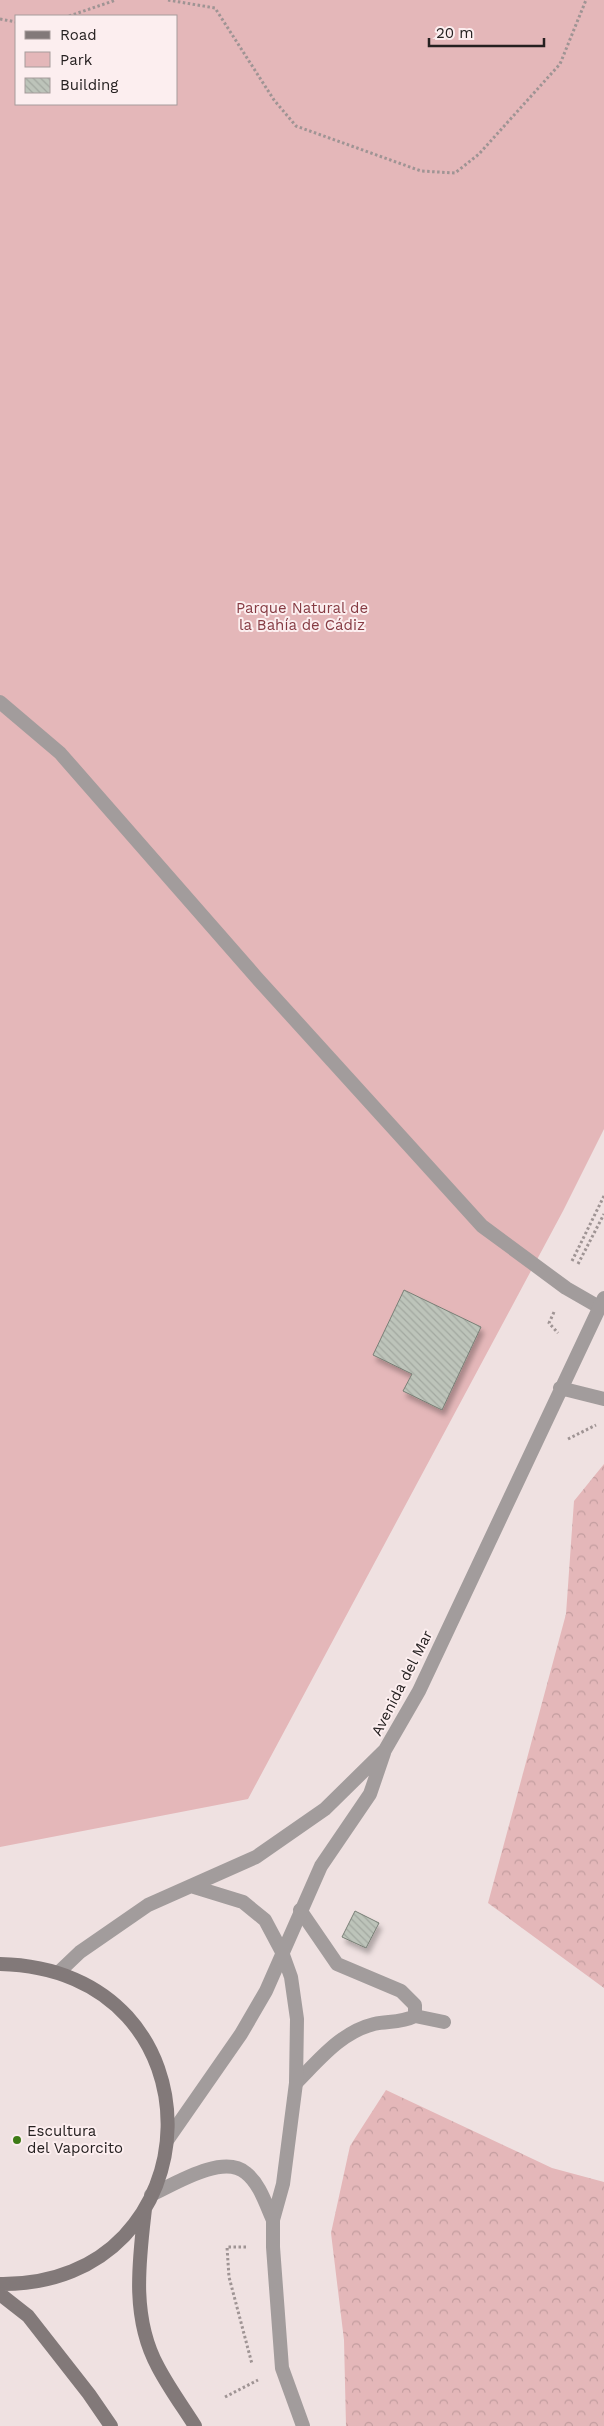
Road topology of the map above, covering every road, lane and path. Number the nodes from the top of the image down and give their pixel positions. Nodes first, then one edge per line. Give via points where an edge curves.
1 (116, 0) edge
2 (168, 0) edge
3 (586, 0) edge
4 (72, 15) edge
5 (0, 20) edge
6 (15, 22) edge
7 (0, 702) edge
8 (602, 1302) edge
9 (560, 1388) junction
10 (604, 1398) edge
11 (385, 1750) junction
12 (191, 1886) junction
13 (300, 1910) junction
14 (282, 1952) junction
15 (0, 1964) edge
16 (59, 1972) junction
17 (415, 2016) junction
18 (444, 2022) dead end
19 (296, 2083) junction
20 (168, 2139) junction
21 (151, 2195) junction
22 (145, 2208) junction
23 (273, 2220) junction
24 (252, 2247) dead end
25 (0, 2284) edge
26 (0, 2294) edge
27 (282, 2368) junction
28 (257, 2381) junction
29 (260, 2390) dead end
30 (224, 2397) dead end
31 (111, 2426) edge
32 (195, 2426) edge
33 (303, 2426) edge

1 - 4 path
2 - 3 path via 215,8 274,100 296,126 421,171 454,173 479,154 560,64
5 - 6 path
7 - 8 street via 60,752 256,978 482,1226 566,1288
8 - 9 street, Avenida del Mar
9 - 10 street
9 - 11 street, Avenida del Mar via 419,1691
11 - 12 street, Avenida del Mar via 325,1809 256,1857
11 - 13 street via 370,1794 320,1866
12 - 14 street via 243,1902 265,1920
12 - 16 street, Avenida del Mar via 148,1904 80,1952
13 - 14 street
13 - 17 street via 337,1964 402,1991 415,2005
14 - 19 street via 297,2019
14 - 20 street via 266,1991 241,2034
15 - 16 main road via 27,1965
16 - 20 main road via 98,1991 130,2019 154,2055 167,2096
17 - 18 street
17 - 19 street via 404,2022 375,2024 353,2032 330,2048
19 - 23 street via 283,2184
20 - 21 main road via 161,2175
21 - 22 main road
21 - 23 street via 204,2170 226,2166 246,2172
22 - 25 main road via 122,2237 94,2260 60,2276 23,2284
22 - 32 main road via 139,2257 139,2298 144,2331 157,2366
23 - 27 street
24 - 28 path via 227,2247 229,2277
26 - 31 main road via 28,2316
27 - 28 path
27 - 33 street
28 - 29 path
28 - 30 path

